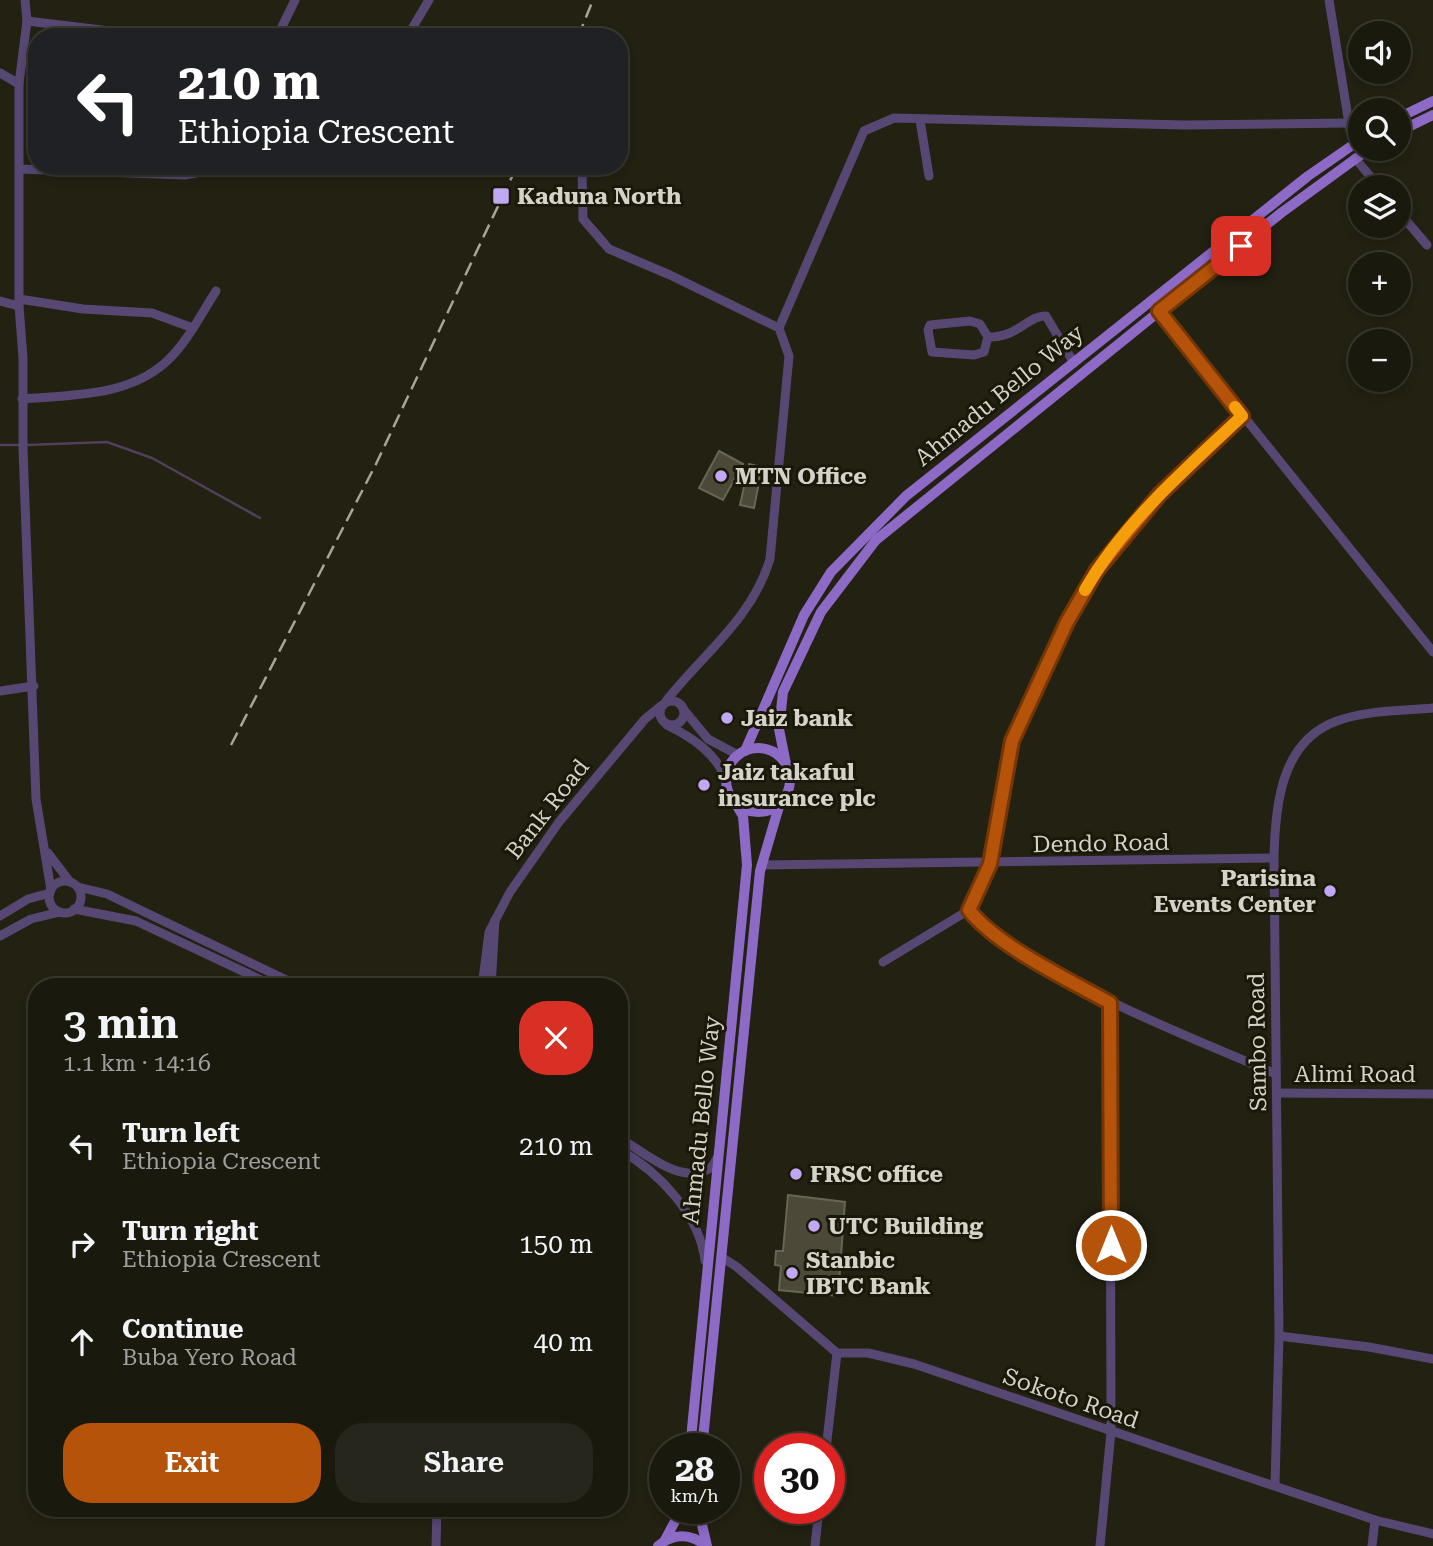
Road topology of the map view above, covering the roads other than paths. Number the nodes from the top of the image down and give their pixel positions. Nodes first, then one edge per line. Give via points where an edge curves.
1 (24, 0) edge
2 (295, 0) edge
3 (429, 0) edge
4 (1329, 0) edge
5 (27, 21) junction
6 (85, 28) edge
7 (281, 28) edge
8 (412, 28) edge
9 (0, 72) edge
10 (19, 85) junction
11 (1433, 102) edge
12 (1411, 112) edge
13 (1433, 115) edge
14 (920, 120) junction
15 (1348, 123) joint
16 (1411, 126) edge
17 (1348, 148) edge
18 (1351, 161) edge
19 (1357, 161) edge
20 (20, 169) junction
21 (28, 169) edge
22 (582, 175) edge
23 (1369, 175) edge
24 (929, 176) dead end
25 (1411, 227) edge
26 (1427, 246) dead end
27 (216, 291) dead end
28 (0, 301) edge
29 (19, 303) junction
30 (1159, 311) junction
31 (193, 328) junction
32 (779, 328) junction
33 (988, 337) junction
34 (1074, 363) junction
35 (22, 399) junction
36 (1242, 416) junction
37 (1433, 652) edge
38 (685, 682) junction
39 (34, 686) junction
40 (0, 691) edge
41 (664, 703) junction
42 (682, 707) junction
43 (1433, 708) edge
44 (665, 724) junction
45 (638, 727) junction
46 (742, 753) junction
47 (786, 764) junction
48 (726, 780) junction
49 (733, 799) junction
50 (780, 803) junction
51 (46, 851) junction
52 (1274, 858) junction
53 (990, 864) junction
54 (761, 865) junction
55 (74, 884) junction
56 (50, 891) junction
57 (74, 909) junction
58 (969, 910) junction
59 (60, 912) junction
60 (0, 916) edge
61 (495, 920) junction
62 (0, 936) edge
63 (883, 962) dead end
64 (257, 978) edge
65 (282, 978) edge
66 (483, 978) edge
67 (492, 978) edge
68 (1110, 1003) junction
69 (1276, 1074) junction
70 (1277, 1093) junction
71 (1433, 1094) edge
72 (628, 1143) edge
73 (719, 1150) junction
74 (628, 1156) edge
75 (723, 1258) junction
76 (707, 1276) junction
77 (1279, 1336) junction
78 (837, 1353) junction
79 (1433, 1359) edge
80 (1111, 1432) junction
81 (692, 1433) edge
82 (704, 1433) edge
83 (828, 1433) edge
84 (1275, 1484) junction
85 (437, 1517) edge
86 (1375, 1520) junction
87 (672, 1524) edge
88 (702, 1524) edge
89 (818, 1524) edge
90 (1433, 1534) edge
91 (661, 1543) edge
92 (436, 1546) edge
93 (707, 1546) edge
94 (815, 1546) edge
95 (1100, 1546) edge
96 (1372, 1546) edge

1 - 5 street
2 - 7 street
3 - 8 street
4 - 15 street
5 - 6 street
5 - 10 street
9 - 10 street
10 - 20 street
11 - 12 main road
13 - 16 main road
14 - 15 street
14 - 24 street
14 - 32 street via 894,118 864,131
17 - 34 main road, Ahmadu Bello Way
18 - 30 main road, Ahmadu Bello Way
19 - 23 street
20 - 21 street
20 - 29 street
22 - 32 street via 583,219 609,250
25 - 26 street
27 - 31 street
28 - 29 street
29 - 31 street via 152,313
29 - 35 street
30 - 36 street
30 - 47 main road, Ahmadu Bello Way via 876,540 821,612 783,692 779,729
31 - 35 street via 166,362 141,379 105,390
32 - 38 street, Bank Road via 789,356 765,578 732,630
33 - 33 street via 978,323 970,321 935,323 928,330 935,354 980,354
33 - 34 street via 1010,335 1038,316 1046,316
34 - 46 main road, Ahmadu Bello Way via 906,496 831,572 804,615
35 - 39 street
36 - 37 street
36 - 53 street via 1160,494 1097,570 1067,622 1012,741
38 - 41 street, Bank Road
38 - 42 street via 679,696
39 - 40 street
39 - 51 street via 36,799
41 - 42 street
41 - 44 street via 660,715
41 - 45 street, Bank Road
42 - 44 street via 680,723
42 - 46 street via 708,739
43 - 52 street, Sambo Road via 1336,721 1301,747 1285,772 1278,799
44 - 45 street via 653,720
44 - 48 street via 714,757
45 - 61 street, Bank Road via 530,861
46 - 47 main road via 768,750
46 - 48 main road via 728,768
47 - 50 main road via 790,782
48 - 49 main road
49 - 50 main road via 755,811
49 - 73 main road, Ahmadu Bello Way via 743,816 747,864
50 - 54 main road, Ahmadu Bello Way
51 - 55 street
51 - 56 street
52 - 53 street, Dendo Road
52 - 69 street, Sambo Road
53 - 54 street, Dendo Road
53 - 58 street
54 - 75 main road, Ahmadu Bello Way
55 - 56 street via 59,882
55 - 57 street via 80,901
55 - 65 street via 107,894
56 - 59 street via 52,905
56 - 60 street
57 - 59 street
57 - 64 street via 129,918
58 - 63 street
58 - 68 street via 979,923 1045,967
59 - 62 street via 32,919
61 - 66 street, Bank Road
61 - 67 street, Bank Road
68 - 69 street
68 - 80 street
69 - 70 street, Sambo Road
70 - 71 street, Alimi Road
70 - 77 street, Sambo Road
72 - 73 street via 660,1164 694,1173 712,1167
73 - 76 main road, Ahmadu Bello Way
74 - 76 street via 675,1197 699,1240
75 - 78 street
75 - 82 main road, Ahmadu Bello Way
76 - 81 main road, Ahmadu Bello Way
77 - 79 street
77 - 84 street, Sambo Road
78 - 80 street, Sokoto Road via 884,1356
78 - 83 street
80 - 84 street, Sokoto Road
80 - 95 street
84 - 86 street, Sokoto Road
85 - 92 street
86 - 90 street, Sokoto Road
86 - 96 street
87 - 91 main road
88 - 93 main road
89 - 94 street
91 - 93 main road via 682,1535

